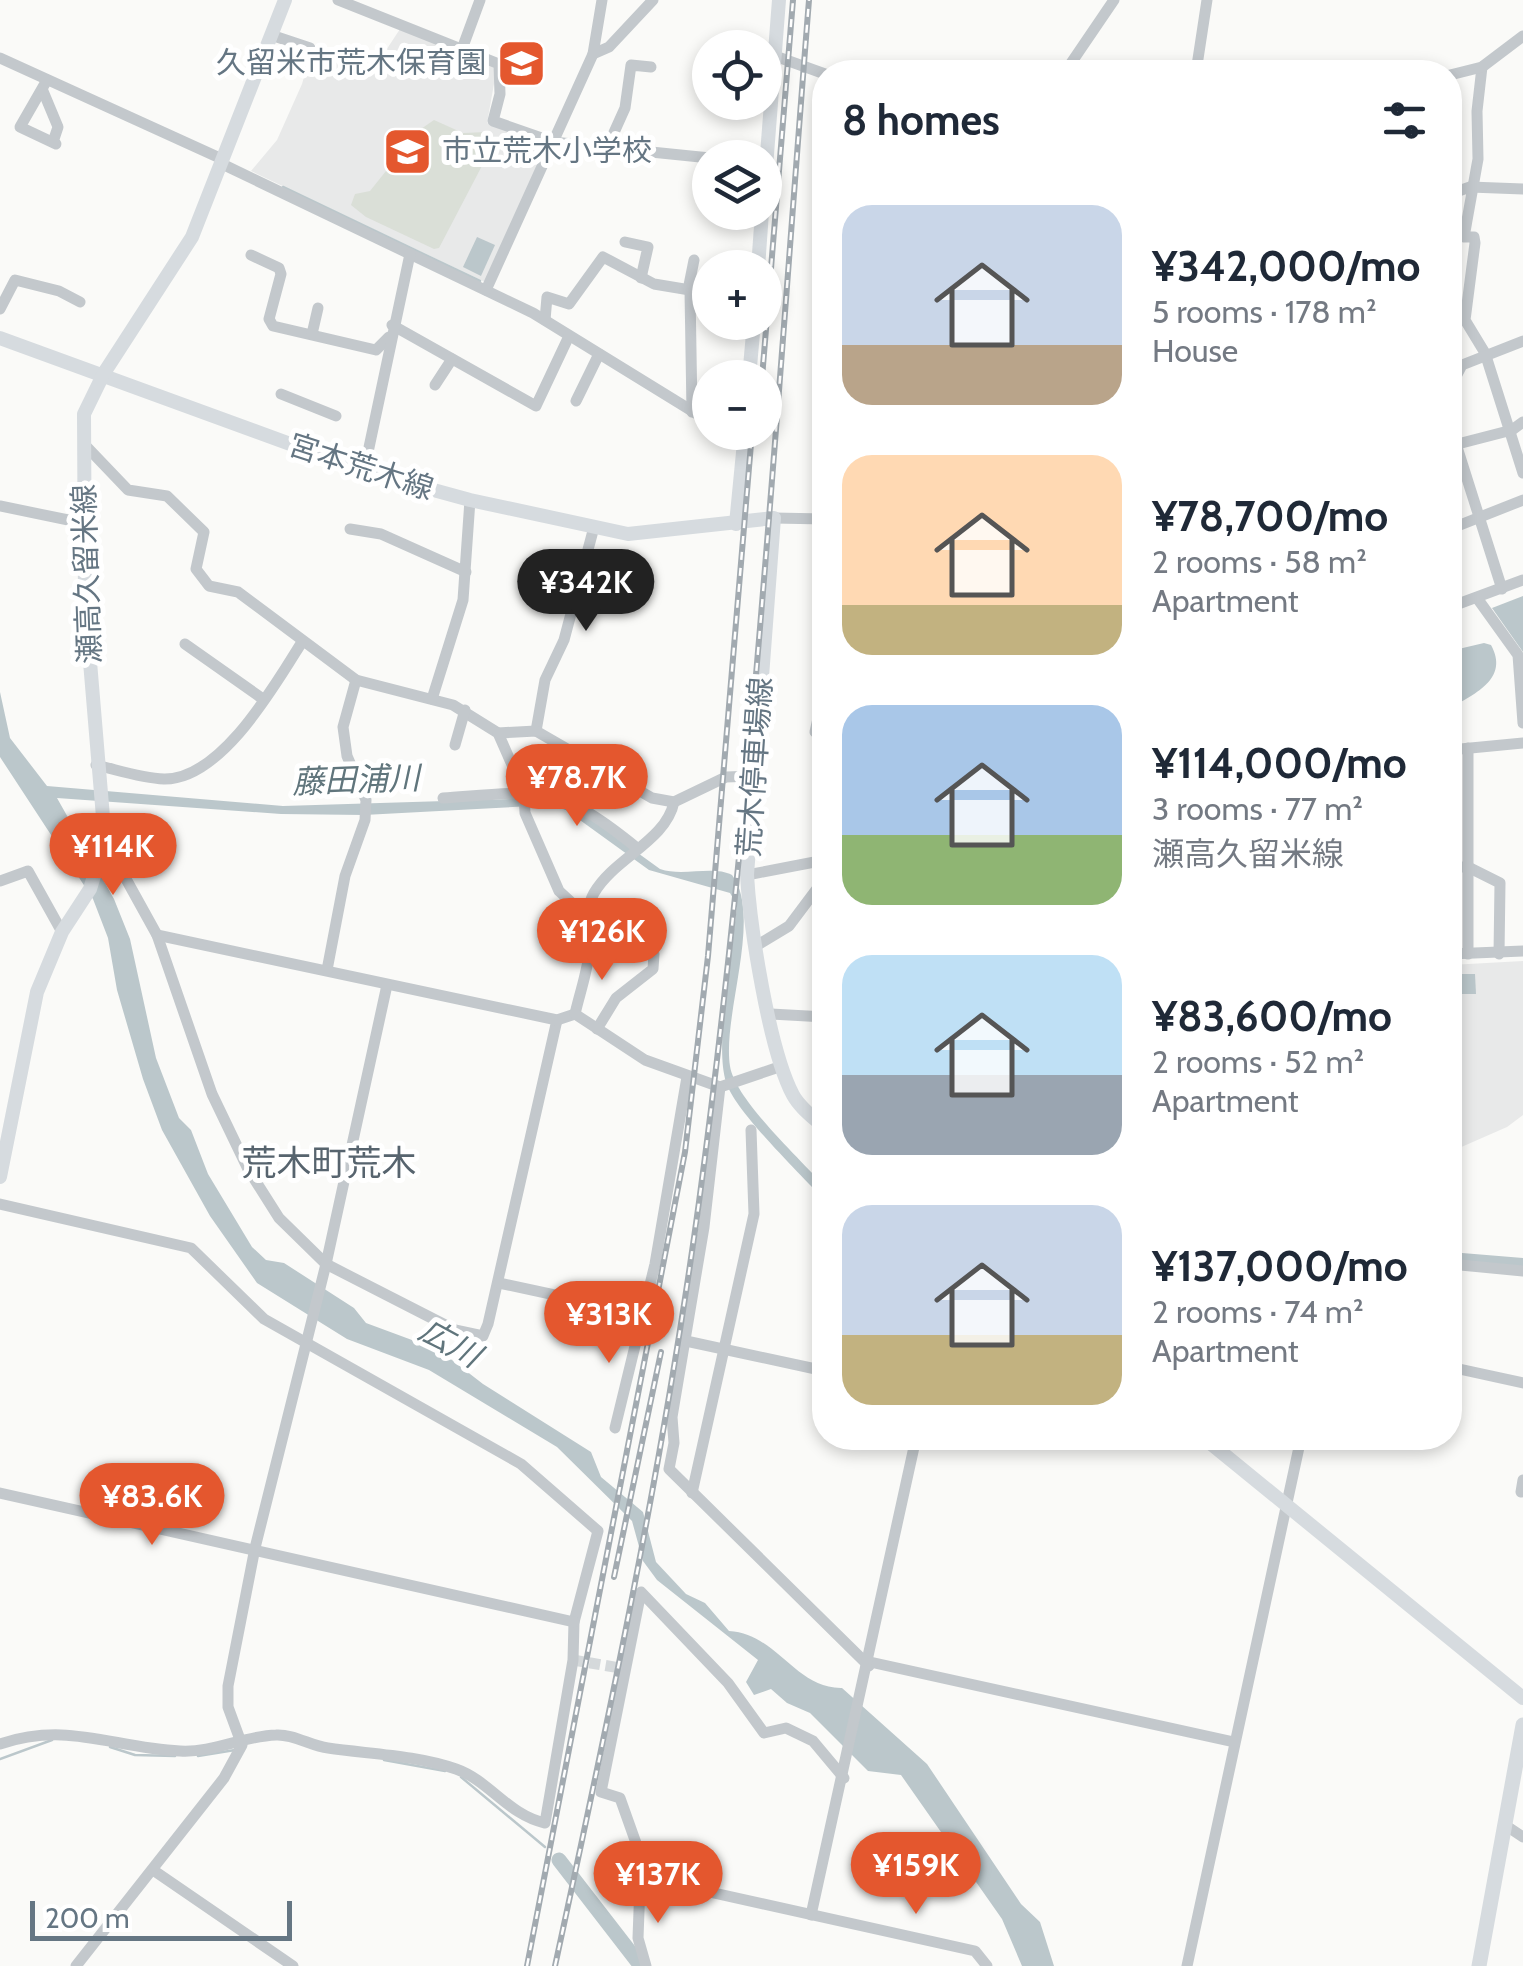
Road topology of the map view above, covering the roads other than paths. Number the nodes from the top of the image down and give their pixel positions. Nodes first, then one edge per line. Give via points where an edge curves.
1 (285, 0) edge
2 (338, 0) edge
3 (480, 0) edge
4 (653, 0) edge
5 (780, 0) edge
6 (1114, 0) edge
7 (1206, 0) edge
8 (598, 1) edge
9 (777, 30) edge
10 (270, 35) junction
11 (1523, 36) edge
12 (462, 49) junction
13 (593, 54) junction
14 (0, 58) edge
15 (782, 59) edge
16 (1073, 60) edge
17 (1198, 60) edge
18 (651, 66) dead end
19 (1482, 67) junction
20 (812, 69) edge
21 (304, 71) dead end
22 (1462, 71) edge
23 (45, 86) junction
24 (553, 142) junction
25 (607, 148) junction
26 (692, 156) edge
27 (221, 161) junction
28 (1470, 187) junction
29 (1523, 189) edge
30 (1462, 190) edge
31 (625, 242) dead end
32 (410, 254) junction
33 (251, 255) dead end
34 (692, 270) edge
35 (641, 278) junction
36 (486, 290) junction
37 (688, 290) junction
38 (80, 302) dead end
39 (0, 308) edge
40 (318, 308) dead end
41 (545, 320) junction
42 (391, 331) junction
43 (312, 334) junction
44 (570, 336) junction
45 (0, 338) edge
46 (1523, 341) edge
47 (1485, 353) junction
48 (599, 354) junction
49 (452, 359) junction
50 (1462, 365) edge
51 (104, 373) junction
52 (435, 385) dead end
53 (280, 394) dead end
54 (576, 401) dead end
55 (692, 412) joint
56 (336, 416) dead end
57 (1518, 426) edge
58 (1462, 442) edge
59 (84, 444) junction
60 (743, 450) edge
61 (1462, 466) edge
62 (364, 471) junction
63 (1523, 473) edge
64 (470, 500) junction
65 (1523, 500) edge
66 (0, 506) edge
67 (1480, 516) junction
68 (774, 518) junction
69 (812, 518) edge
70 (83, 523) junction
71 (1462, 523) edge
72 (736, 524) junction
73 (594, 527) junction
74 (350, 530) dead end
75 (466, 572) junction
76 (1523, 580) edge
77 (1502, 588) junction
78 (1478, 598) junction
79 (1462, 603) edge
80 (302, 642) junction
81 (186, 644) dead end
82 (356, 680) junction
83 (432, 699) junction
84 (263, 700) junction
85 (465, 710) junction
86 (1523, 723) edge
87 (536, 731) junction
88 (498, 733) junction
89 (1523, 744) edge
90 (455, 745) dead end
91 (1468, 748) junction
92 (1462, 749) edge
93 (96, 765) junction
94 (754, 776) junction
95 (524, 792) junction
96 (443, 798) dead end
97 (674, 802) junction
98 (105, 841) junction
99 (636, 848) junction
100 (812, 862) edge
101 (1462, 867) edge
102 (1468, 867) junction
103 (747, 874) junction
104 (0, 881) edge
105 (812, 895) edge
106 (585, 915) junction
107 (66, 927) junction
108 (157, 935) junction
109 (590, 944) junction
110 (756, 946) junction
111 (1523, 951) edge
112 (1462, 954) edge
113 (1468, 954) junction
114 (1499, 954) junction
115 (326, 970) junction
116 (388, 985) junction
117 (575, 1014) junction
118 (770, 1014) junction
119 (812, 1016) edge
120 (558, 1020) junction
121 (598, 1028) junction
122 (782, 1066) junction
123 (688, 1077) junction
124 (720, 1087) junction
125 (812, 1115) edge
126 (751, 1130) dead end
127 (0, 1176) edge
128 (0, 1204) edge
129 (1462, 1265) edge
130 (324, 1268) junction
131 (1523, 1271) edge
132 (498, 1283) junction
133 (643, 1314) junction
134 (307, 1339) junction
135 (686, 1341) junction
136 (724, 1349) junction
137 (812, 1368) edge
138 (1462, 1370) edge
139 (1523, 1383) edge
140 (615, 1428) dead end
141 (914, 1450) edge
142 (1218, 1450) edge
143 (1298, 1450) edge
144 (692, 1492) junction
145 (0, 1494) edge
146 (1286, 1506) junction
147 (255, 1548) junction
148 (574, 1622) junction
149 (869, 1666) junction
150 (1523, 1698) edge
151 (1523, 1725) edge
152 (240, 1739) junction
153 (1234, 1742) junction
154 (0, 1744) edge
155 (844, 1778) junction
156 (1504, 1826) junction
157 (1523, 1837) edge
158 (153, 1870) junction
159 (642, 1877) junction
160 (811, 1915) junction
161 (76, 1966) edge
162 (292, 1966) edge
163 (646, 1966) edge
164 (987, 1966) edge
165 (1186, 1966) edge
166 (1479, 1966) edge

1 - 10 main road, 瀬高久留米線
2 - 12 street
3 - 12 street
4 - 13 street via 609,47
5 - 9 main road
6 - 16 street
7 - 17 street
8 - 13 street
10 - 21 street via 310,48
10 - 27 main road, 瀬高久留米線
11 - 19 street
12 - 24 street via 499,64 493,121
13 - 24 street
14 - 23 street
15 - 20 street
18 - 25 street via 631,65 625,108
19 - 22 street
19 - 28 street via 1478,159
23 - 23 street via 20,126 55,143 58,127
23 - 27 street
24 - 25 street
24 - 36 street
25 - 26 street
27 - 32 street
27 - 51 main road, 瀬高久留米線 via 192,237
28 - 29 street
28 - 30 street
28 - 47 street via 1464,237 1474,237 1474,243 1466,320
31 - 35 street via 648,247
32 - 36 street
32 - 42 street
33 - 43 street via 281,274 272,326
34 - 37 street
35 - 37 street
35 - 41 street via 603,257 569,304 547,297
36 - 41 street
37 - 55 street
38 - 39 street via 15,280
40 - 43 street
41 - 44 street
42 - 43 street via 376,350
42 - 49 street
42 - 62 street
44 - 48 street
44 - 49 street via 536,406
45 - 51 main road, 宮本荒木線
46 - 47 street
47 - 50 street
47 - 57 street
48 - 54 street
48 - 55 street
49 - 52 street
51 - 59 main road, 瀬高久留米線 via 84,414
51 - 62 main road, 宮本荒木線
53 - 56 street
57 - 58 street
57 - 63 street
59 - 70 main road, 瀬高久留米線
59 - 80 street via 128,490 178,502 204,532 196,569 209,586 238,592
60 - 72 main road
61 - 67 street
62 - 64 main road, 宮本荒木線
64 - 73 main road, 宮本荒木線
64 - 75 street
65 - 67 street
66 - 70 street
67 - 71 street
67 - 77 street
68 - 69 street
68 - 72 main road
68 - 94 main road, 荒木停車場線
70 - 93 main road, 瀬高久留米線
72 - 73 main road, 宮本荒木線 via 651,534
73 - 87 street via 564,640 545,680
74 - 75 street via 381,534
75 - 83 street
76 - 77 street
77 - 78 street
78 - 79 street
78 - 86 street via 1518,655
80 - 82 street
80 - 84 street
81 - 84 street
82 - 83 street
82 - 115 street via 344,727 347,756 366,800 365,820 345,876
83 - 85 street
84 - 93 street via 218,754 192,773 167,779
85 - 88 street
85 - 90 street
87 - 88 street
87 - 97 street via 652,798
88 - 95 street
89 - 91 street
91 - 92 street
91 - 102 street
93 - 98 main road, 瀬高久留米線
94 - 97 street via 726,777
94 - 103 main road, 荒木停車場線
95 - 96 street
95 - 99 street via 565,797
95 - 106 street via 525,813 559,891
97 - 99 street via 667,824
98 - 107 main road, 瀬高久留米線 via 103,859
98 - 108 street
99 - 106 street via 606,874
100 - 103 street
101 - 102 street
102 - 113 street
102 - 114 street via 1500,883
103 - 110 main road, 荒木停車場線
104 - 107 street via 28,871
105 - 110 street via 789,926
106 - 109 street
107 - 127 main road, 瀬高久留米線 via 37,992
108 - 115 street
108 - 130 street via 212,1094 248,1170
109 - 117 street
109 - 121 street via 654,954 653,968 616,998
110 - 118 main road, 荒木停車場線
111 - 114 street
112 - 113 street
113 - 114 street
115 - 116 street
116 - 120 street
116 - 130 street
117 - 120 street
117 - 121 street
118 - 119 street
118 - 122 main road, 荒木停車場線
120 - 132 street
121 - 123 street via 646,1060
122 - 124 street
122 - 125 main road, 荒木停車場線 via 794,1097
123 - 124 street
123 - 133 street
124 - 135 street
126 - 136 street via 754,1214
128 - 134 street via 191,1248 264,1320
129 - 131 street
130 - 132 street via 455,1330 483,1336
130 - 134 street
132 - 133 street
133 - 140 street
134 - 147 street
134 - 148 street via 521,1464 598,1531
135 - 136 street
135 - 144 street via 669,1470
136 - 137 street
136 - 144 street
138 - 139 street
141 - 149 street
142 - 146 main road
143 - 146 street
144 - 149 street
145 - 147 street
146 - 150 main road
146 - 153 street
147 - 148 street
147 - 152 street via 228,1686
148 - 152 street via 545,1823 524,1819 455,1768 326,1748 281,1734
149 - 153 street
149 - 155 street
151 - 156 highway
152 - 154 street via 184,1752 77,1733 45,1732
152 - 158 street via 224,1778
153 - 165 street
155 - 159 street via 813,1741 786,1728 764,1733 728,1683 642,1592 602,1792 620,1798
155 - 160 street
156 - 157 street
156 - 166 highway
158 - 161 street
158 - 162 street
159 - 160 street
159 - 163 street via 638,1938
160 - 164 street via 975,1951

